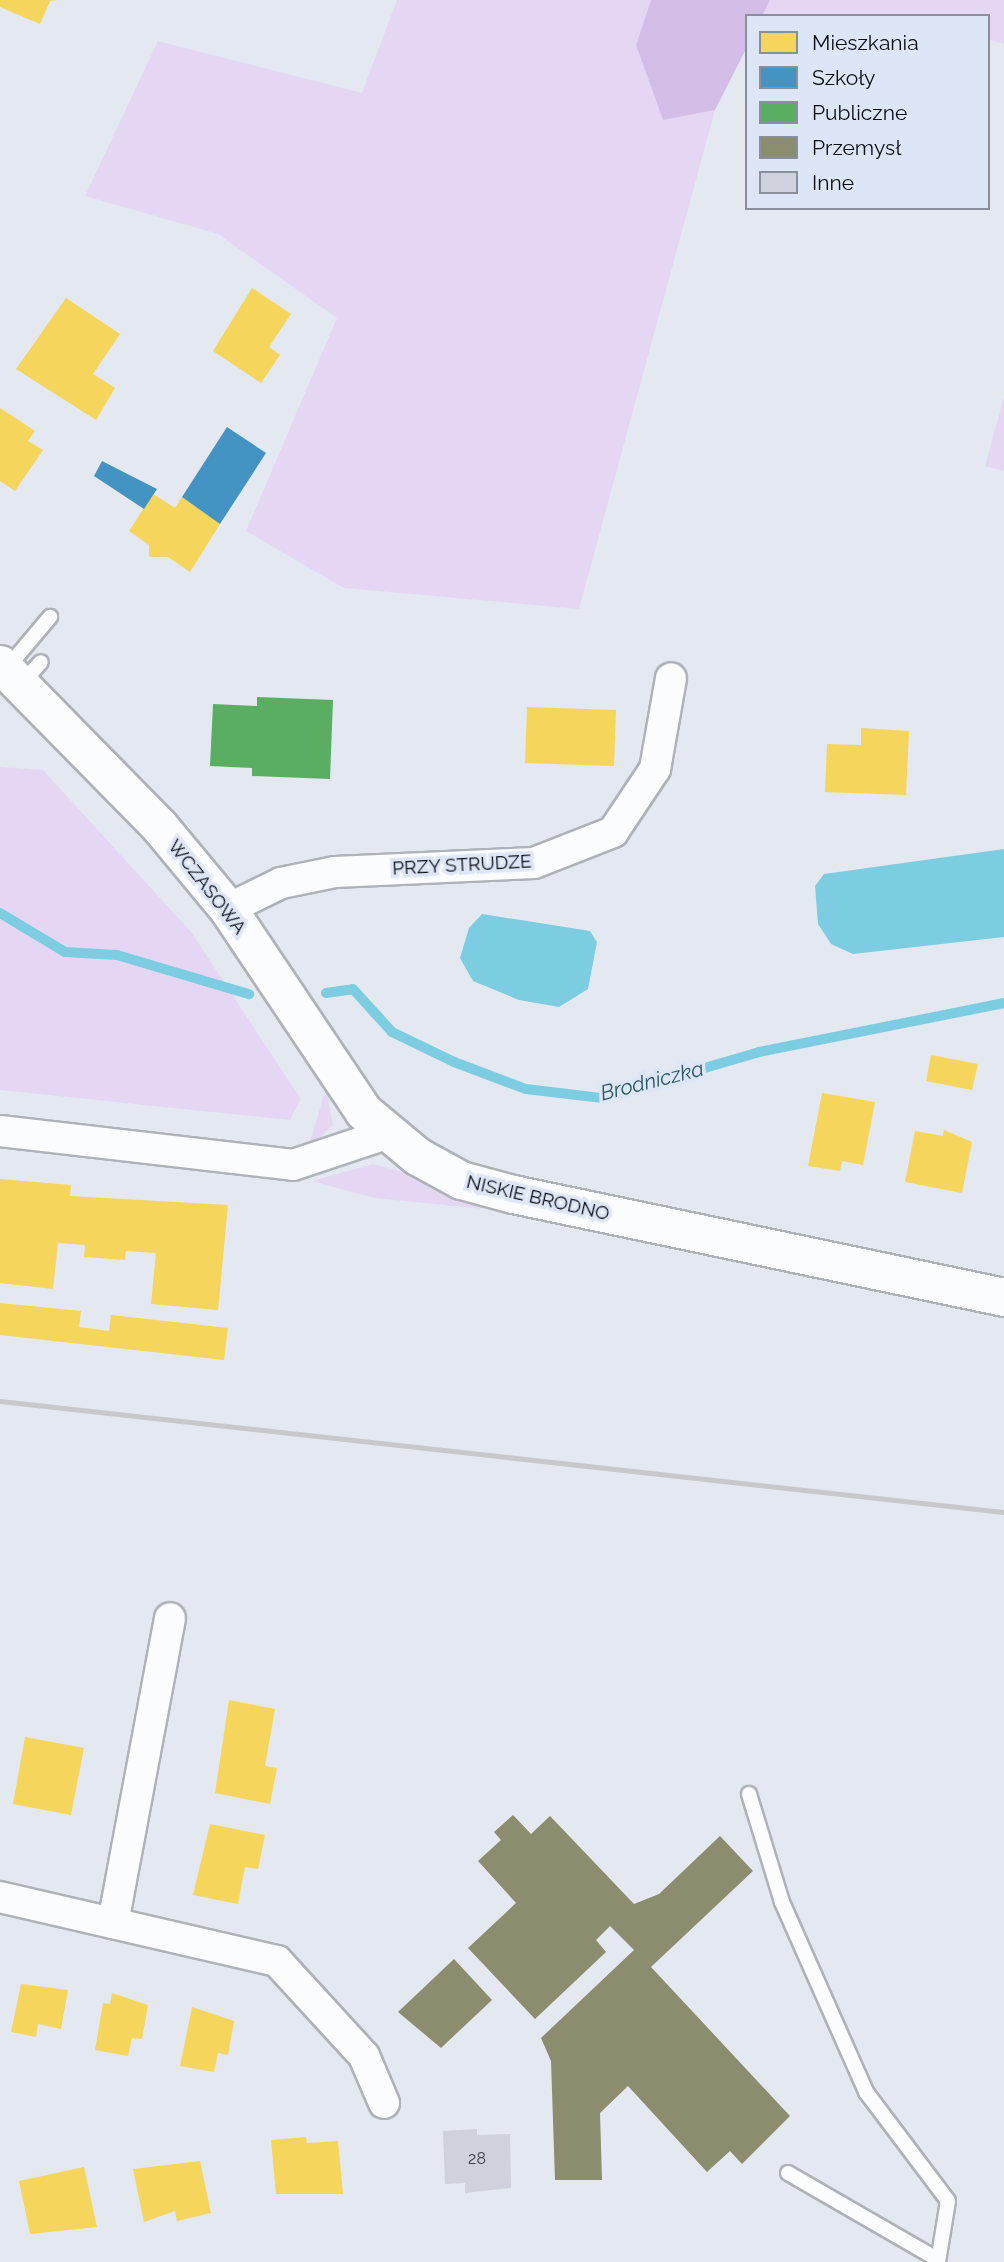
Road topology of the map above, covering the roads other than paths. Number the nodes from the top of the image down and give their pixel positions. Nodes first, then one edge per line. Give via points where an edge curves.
1 (50, 617) dead end
2 (17, 670) edge
3 (671, 678) dead end
4 (228, 909) junction
5 (0, 1131) edge
6 (386, 1134) junction
7 (1004, 1297) edge
8 (170, 1618) dead end
9 (749, 1794) dead end
10 (0, 1897) edge
11 (113, 1923) junction
12 (384, 2103) dead end
13 (788, 2173) dead end
14 (937, 2260) edge

1 - 2 lane
2 - 4 street, WCZASOWA
3 - 4 street, PRZY STRUDZE via 655,769 613,832 534,863 335,872 281,883
4 - 6 street, WCZASOWA via 344,1085
5 - 6 street via 293,1165
6 - 7 street, NISKIE BRODNO via 461,1180 513,1194
8 - 11 street
9 - 14 lane via 782,1902 866,2092 948,2201
10 - 11 street
11 - 12 street via 277,1961 364,2056
13 - 14 lane

